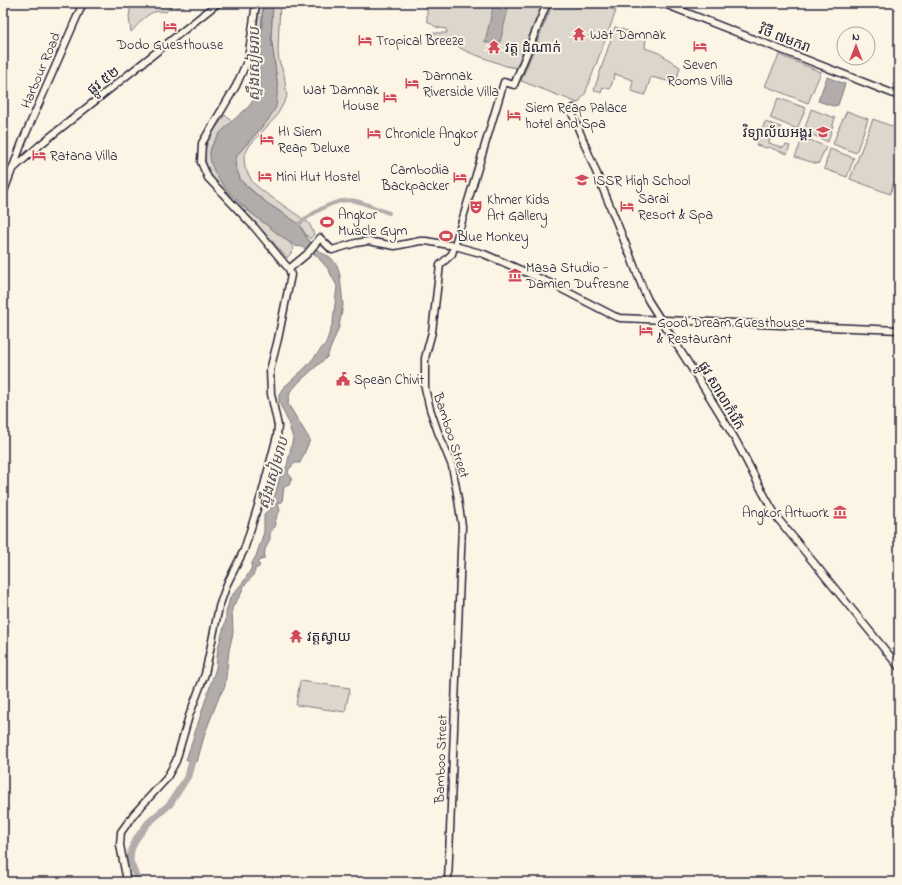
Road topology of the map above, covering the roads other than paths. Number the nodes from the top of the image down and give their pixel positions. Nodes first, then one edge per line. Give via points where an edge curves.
1 (82, 3) edge
2 (218, 3) edge
3 (256, 3) edge
4 (547, 3) edge
5 (662, 3) edge
6 (899, 96) edge
7 (574, 108) dead end
8 (20, 150) junction
9 (28, 156) junction
10 (13, 169) junction
11 (3, 178) edge
12 (3, 191) edge
13 (455, 246) junction
14 (290, 269) junction
15 (660, 319) junction
16 (899, 330) edge
17 (899, 667) edge
18 (127, 882) edge
19 (448, 882) edge

1 - 8 street, Harbour Road
2 - 9 street, ផ្លូវ ៥២
3 - 14 street via 248,59 236,86 202,143 201,162 208,178
4 - 13 street, Bamboo Street via 514,85 504,82
5 - 6 street, វិថី ៧មករា
7 - 15 street, ផ្លូវ សាលាកំរើក via 572,113 643,288
8 - 9 street
8 - 10 street, Harbour Road
9 - 10 street, ផ្លូវ ៥២
10 - 11 street, ផ្លូវ ៥២
10 - 12 street, Harbour Road
13 - 14 street via 426,241 395,246 368,242 332,250 320,238
13 - 15 street via 505,263 614,316
13 - 19 street, Bamboo Street via 452,255 440,265 424,378 430,409 452,466 462,526
14 - 18 street via 291,281 270,370 271,394 278,426 277,436 262,493 244,550 219,607 205,674 176,761 166,779 121,832 120,845
15 - 16 street
15 - 17 street, ផ្លូវ សាលាកំរើក via 735,440 778,520

